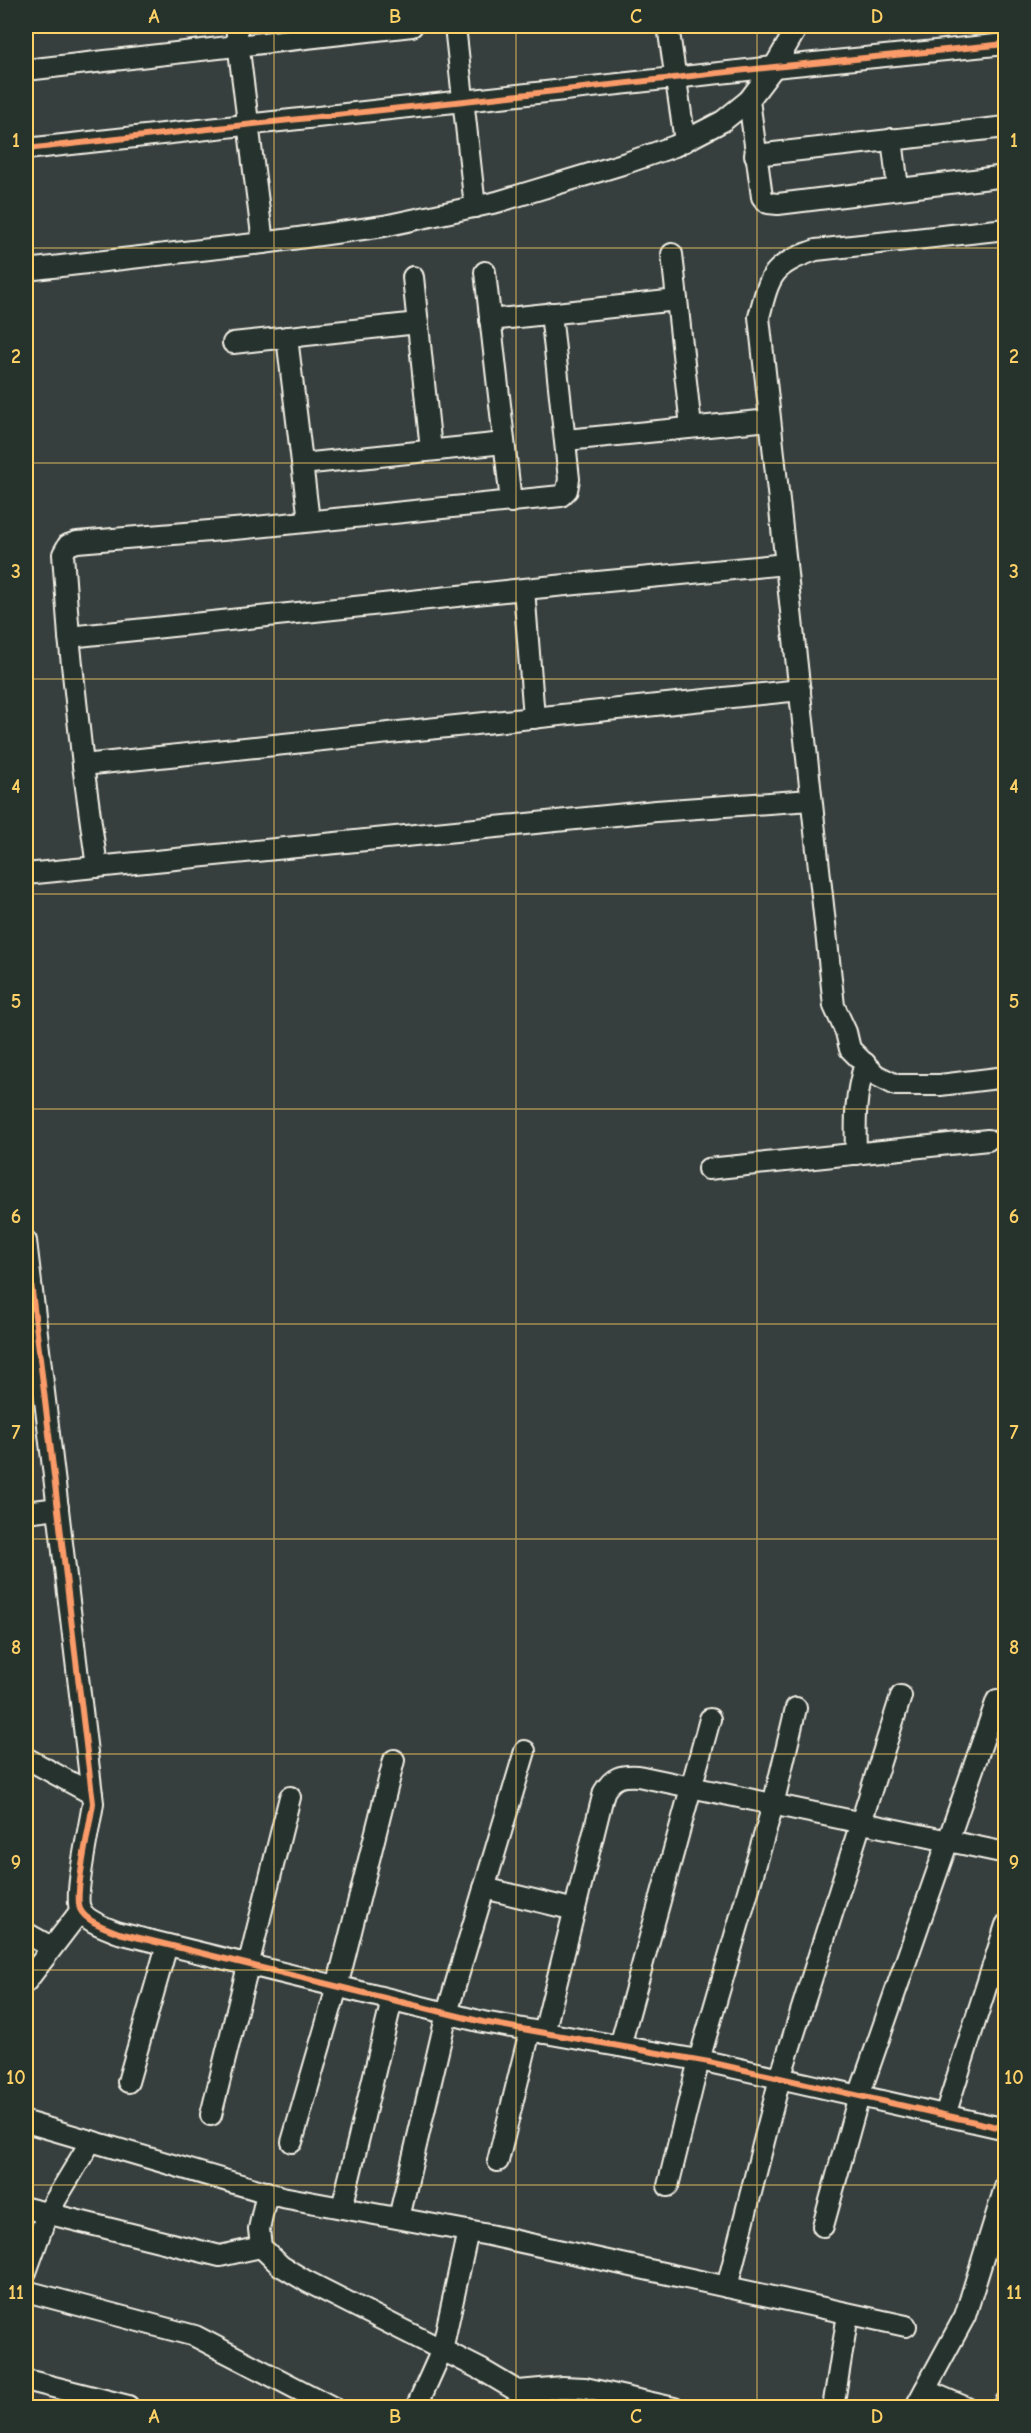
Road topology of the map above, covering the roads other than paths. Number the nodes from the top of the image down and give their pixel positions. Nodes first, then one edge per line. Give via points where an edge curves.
1 (236, 26) edge
2 (412, 26) edge
3 (455, 26) edge
4 (668, 26) edge
5 (798, 26) edge
6 (1005, 44) edge
7 (238, 45) junction
8 (774, 67) junction
9 (26, 70) edge
10 (675, 77) junction
11 (463, 100) junction
12 (749, 100) junction
13 (248, 124) junction
14 (1005, 127) edge
15 (892, 139) junction
16 (685, 141) junction
17 (26, 149) edge
18 (755, 155) junction
19 (1005, 176) edge
20 (898, 188) junction
21 (475, 207) junction
22 (1005, 229) edge
23 (263, 243) junction
24 (672, 254) dead end
25 (26, 270) edge
26 (485, 272) dead end
27 (413, 277) dead end
28 (677, 300) junction
29 (551, 313) junction
30 (490, 320) junction
31 (418, 323) junction
32 (287, 337) junction
33 (233, 343) dead end
34 (770, 420) junction
35 (691, 427) junction
36 (566, 440) junction
37 (504, 443) junction
38 (431, 450) junction
39 (302, 464) junction
40 (510, 502) junction
41 (309, 521) junction
42 (786, 564) junction
43 (524, 589) junction
44 (69, 637) junction
45 (800, 690) junction
46 (534, 718) junction
47 (83, 765) junction
48 (812, 800) junction
49 (97, 867) junction
50 (26, 874) edge
51 (866, 1063) junction
52 (1005, 1077) edge
53 (988, 1140) dead end
54 (856, 1154) junction
55 (708, 1169) dead end
56 (26, 1241) edge
57 (57, 1508) junction
58 (26, 1512) edge
59 (901, 1696) dead end
60 (997, 1700) dead end
61 (796, 1708) dead end
62 (710, 1719) dead end
63 (525, 1751) dead end
64 (394, 1760) dead end
65 (27, 1763) edge
66 (692, 1789) junction
67 (92, 1794) junction
68 (290, 1797) dead end
69 (773, 1805) junction
70 (860, 1822) junction
71 (950, 1840) junction
72 (1005, 1853) edge
73 (484, 1888) junction
74 (81, 1910) junction
75 (575, 1910) junction
76 (1005, 1925) edge
77 (26, 1933) edge
78 (167, 1945) junction
79 (51, 1947) junction
80 (248, 1965) junction
81 (26, 1982) edge
82 (337, 1987) junction
83 (392, 2000) junction
84 (447, 2013) junction
85 (537, 2032) junction
86 (620, 2046) junction
87 (699, 2060) junction
88 (780, 2078) junction
89 (128, 2082) dead end
90 (859, 2096) junction
91 (211, 2115) dead end
92 (945, 2115) junction
93 (26, 2122) edge
94 (1005, 2129) edge
95 (91, 2141) junction
96 (292, 2142) dead end
97 (498, 2161) dead end
98 (1005, 2184) edge
99 (668, 2186) dead end
100 (267, 2192) junction
101 (26, 2208) edge
102 (342, 2208) junction
103 (47, 2214) junction
104 (399, 2218) junction
105 (823, 2226) dead end
106 (468, 2231) junction
107 (261, 2247) junction
108 (26, 2272) edge
109 (727, 2287) junction
110 (26, 2291) edge
111 (848, 2314) junction
112 (906, 2326) dead end
113 (442, 2349) junction
114 (26, 2380) edge
115 (519, 2391) junction
116 (920, 2399) edge
117 (1005, 2402) edge
118 (128, 2406) edge
119 (670, 2407) edge
120 (334, 2408) edge
121 (416, 2408) edge
122 (546, 2408) edge
123 (833, 2408) edge
124 (967, 2408) edge
125 (1003, 2408) edge

1 - 7 street
2 - 7 street
3 - 11 street
4 - 10 street
5 - 8 street
6 - 8 street
7 - 9 street
7 - 13 street
8 - 10 street
8 - 12 street
10 - 11 street
10 - 16 street
11 - 13 street
11 - 21 street
12 - 16 street via 723,121
12 - 18 street
13 - 17 street
13 - 23 street
14 - 15 street
15 - 18 street
15 - 20 street
16 - 21 street via 626,163
18 - 20 street via 762,197 768,202
19 - 20 street
21 - 23 street via 384,226
22 - 34 street via 816,250 790,259 771,276 759,317
23 - 25 street
24 - 28 street
26 - 30 street
27 - 31 street
28 - 29 street
28 - 35 street
29 - 30 street
29 - 36 street
30 - 37 street
31 - 32 street
31 - 38 street
32 - 33 street
32 - 39 street
34 - 35 street
34 - 42 street
35 - 36 street
36 - 40 street via 567,490 561,496
37 - 38 street
37 - 40 street
38 - 39 street
39 - 41 street
40 - 41 street
41 - 44 street via 68,545 63,554 63,571
42 - 43 street
42 - 45 street
43 - 44 street
43 - 46 street
44 - 47 street
45 - 46 street
45 - 48 street
46 - 47 street
47 - 49 street
48 - 49 street via 656,811
48 - 51 street via 834,1006 850,1049
49 - 50 street
51 - 52 street via 876,1075 896,1085 940,1085
51 - 54 street via 855,1111
53 - 54 street
54 - 55 street
56 - 57 street
57 - 58 street
57 - 67 street
59 - 70 street
60 - 71 street
61 - 69 street
62 - 66 street
63 - 73 street
64 - 82 street
65 - 67 street
66 - 69 street
66 - 75 street via 623,1775 609,1784
66 - 86 street
67 - 74 street via 90,1830 78,1894
68 - 80 street
69 - 70 street
69 - 87 street
70 - 71 street
70 - 88 street
71 - 72 street
71 - 90 street
73 - 75 street
73 - 84 street
74 - 78 street via 88,1919 119,1934
74 - 79 street
75 - 85 street
76 - 92 street
77 - 79 street
78 - 80 street
78 - 89 street
79 - 81 street
80 - 82 street
80 - 91 street
82 - 83 street
82 - 96 street
83 - 84 street
83 - 102 street
84 - 85 street
84 - 104 street
85 - 86 street
85 - 97 street
86 - 87 street
87 - 88 street
87 - 99 street
88 - 90 street
88 - 109 street
90 - 92 street
90 - 105 street
92 - 94 street
93 - 95 street
95 - 100 street
95 - 103 street
98 - 116 street via 965,2316
100 - 102 street
100 - 107 street via 259,2229
101 - 103 street
102 - 104 street
103 - 107 street via 220,2256
103 - 108 street
104 - 106 street
106 - 109 street
106 - 113 street
107 - 113 street via 281,2266 306,2281
109 - 111 street
110 - 120 street via 195,2336
111 - 112 street
111 - 123 street
113 - 115 street
113 - 121 street
114 - 118 street
115 - 119 street via 585,2388
115 - 122 street
116 - 124 street
117 - 125 street

